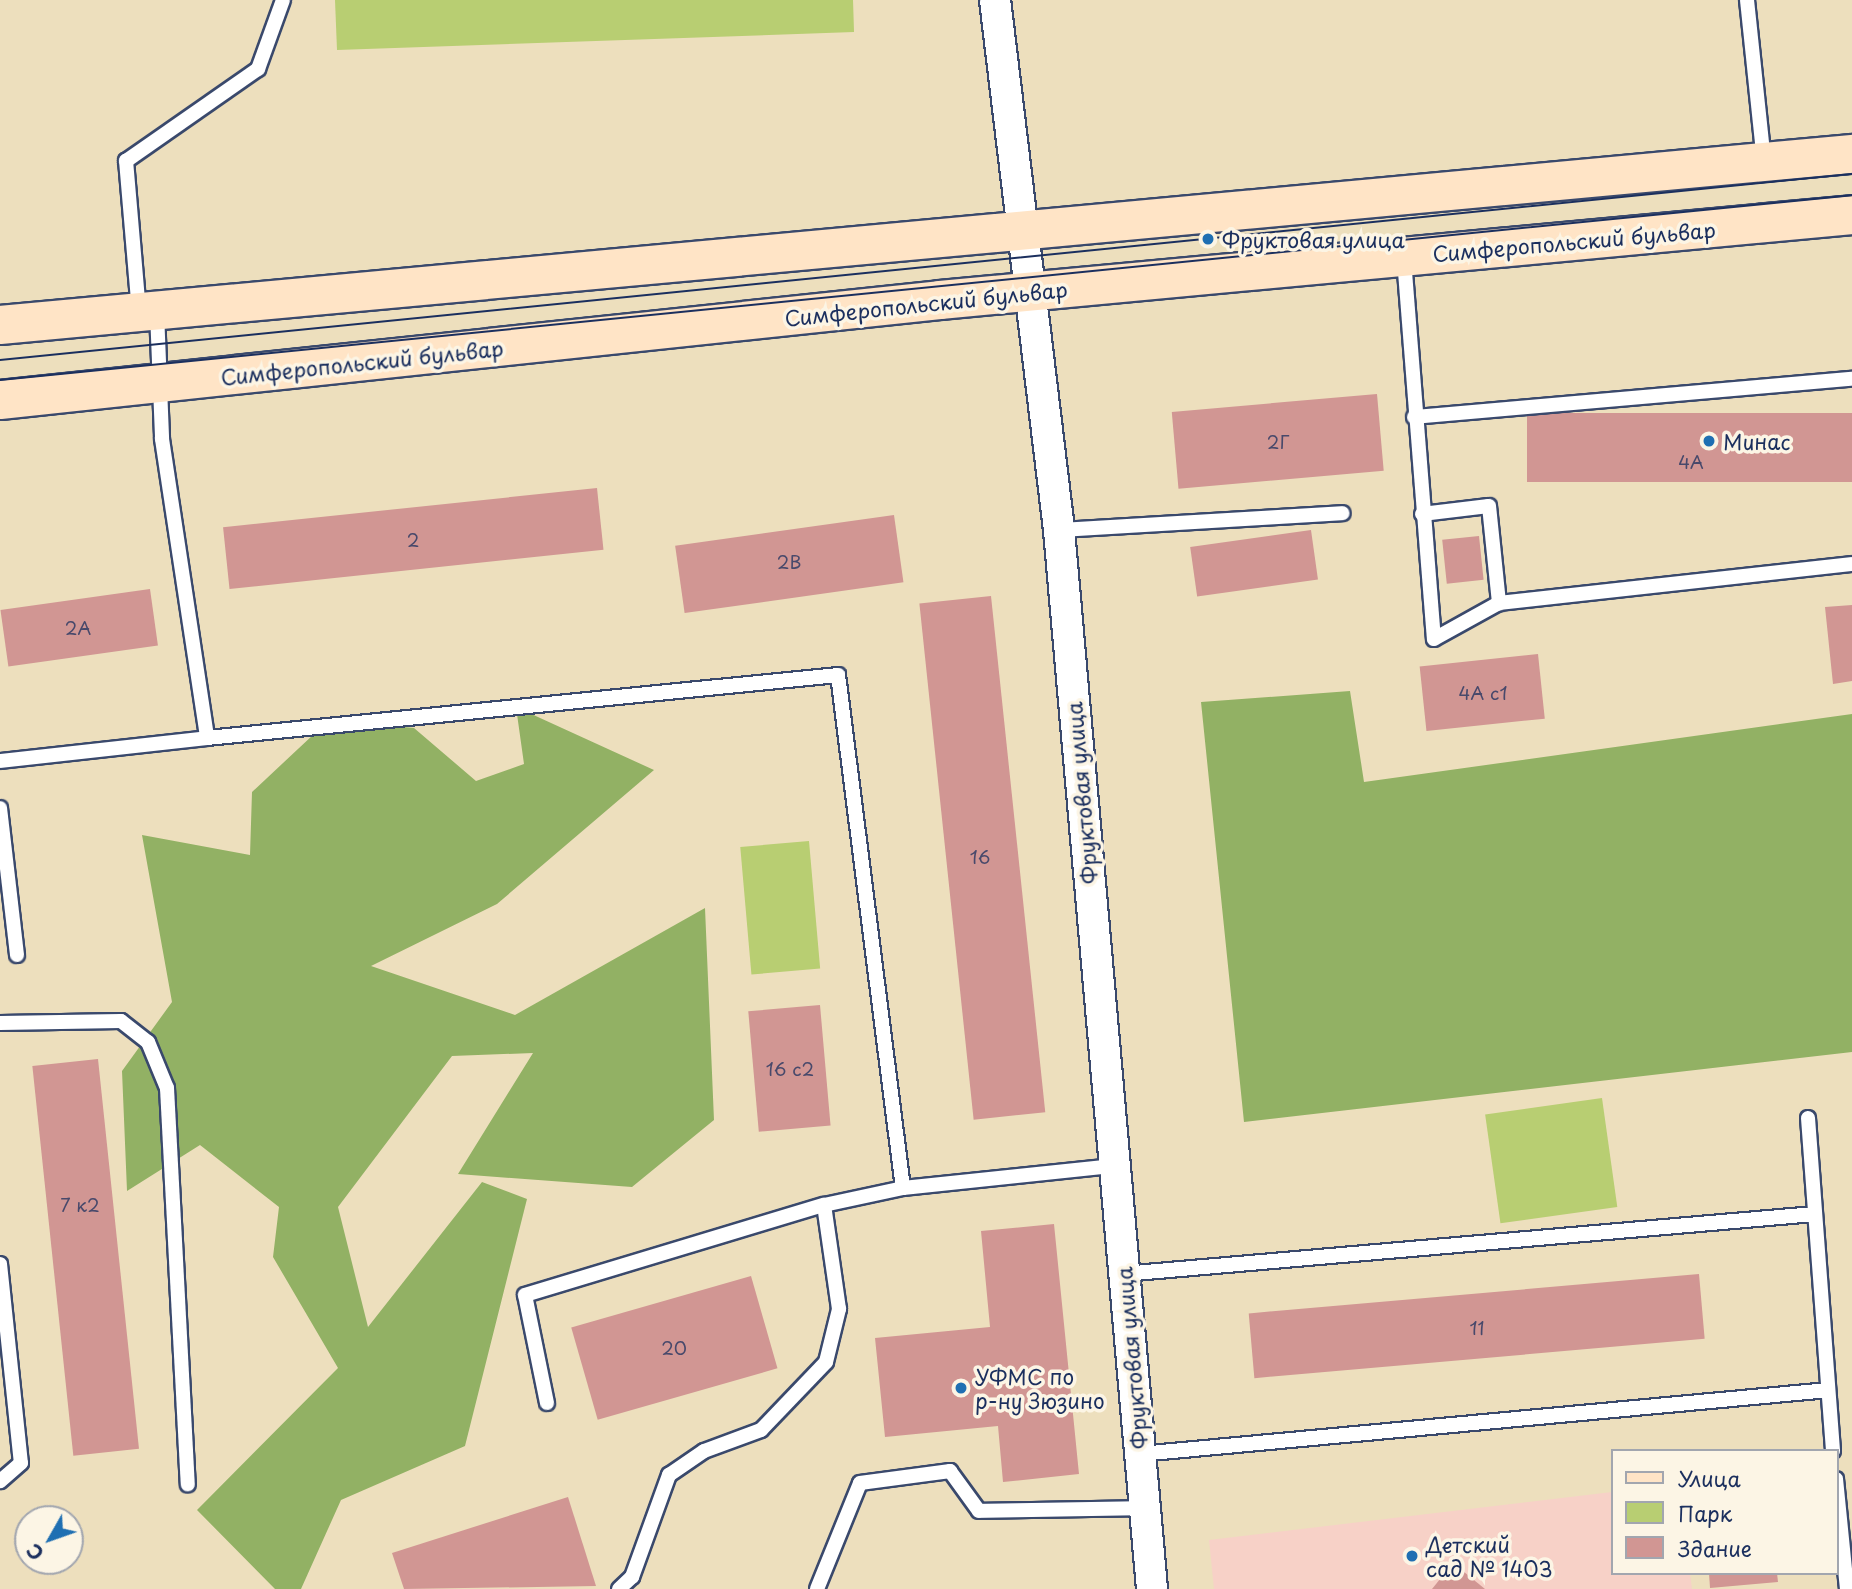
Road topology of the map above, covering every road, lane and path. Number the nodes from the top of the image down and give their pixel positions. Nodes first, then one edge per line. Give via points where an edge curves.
1 (284, 0) edge
2 (995, 0) edge
3 (1746, 0) edge
4 (1852, 154) edge
5 (1764, 163) junction
6 (1852, 215) edge
7 (1020, 230) junction
8 (1404, 256) junction
9 (1035, 292) junction
10 (148, 312) junction
11 (0, 325) edge
12 (1852, 379) edge
13 (162, 384) junction
14 (0, 400) edge
15 (1414, 417) junction
16 (1342, 513) dead end
17 (1422, 513) junction
18 (1059, 530) junction
19 (1852, 564) edge
20 (1499, 603) junction
21 (207, 738) junction
22 (0, 761) edge
23 (0, 808) edge
24 (1, 829) edge
25 (17, 955) dead end
26 (0, 1023) edge
27 (1808, 1118) dead end
28 (1114, 1166) junction
29 (903, 1188) junction
30 (824, 1205) junction
31 (1814, 1214) junction
32 (0, 1264) edge
33 (1123, 1274) junction
34 (1828, 1390) junction
35 (547, 1403) dead end
36 (1833, 1449) edge
37 (1140, 1454) junction
38 (0, 1481) edge
39 (188, 1483) dead end
40 (1838, 1499) edge
41 (1144, 1508) junction
42 (619, 1589) edge
43 (817, 1589) edge
44 (1152, 1589) edge
45 (1847, 1589) edge

1 - 10 lane via 258,69 126,161
2 - 7 street, Фруктовая улица
3 - 5 lane
4 - 5 main road
5 - 7 main road
6 - 8 main road, Симферопольский бульвар
7 - 9 street, Фруктовая улица
7 - 10 main road
8 - 9 main road, Симферопольский бульвар
8 - 15 lane
9 - 13 main road, Симферопольский бульвар
9 - 18 street, Фруктовая улица
10 - 11 main road
10 - 13 lane
12 - 15 lane
13 - 14 main road, Симферопольский бульвар
13 - 21 lane via 162,439
15 - 17 lane
16 - 18 lane
17 - 20 lane via 1489,506
17 - 20 lane via 1434,639
18 - 28 street, Фруктовая улица
19 - 20 lane
21 - 22 lane
21 - 29 lane via 838,675
23 - 24 lane
24 - 25 lane
26 - 39 lane via 121,1021 148,1042 167,1088
27 - 31 lane
28 - 29 lane
28 - 33 street, Фруктовая улица
29 - 30 lane
30 - 35 lane via 525,1295
30 - 42 lane via 839,1309 827,1362 761,1430 704,1451 670,1475 632,1577
31 - 33 lane
31 - 34 lane
32 - 38 lane via 21,1463
33 - 37 street, Фруктовая улица
34 - 36 lane
34 - 37 lane
37 - 41 street, Фруктовая улица
40 - 45 lane
41 - 43 lane via 979,1511 950,1471 860,1483
41 - 44 street, Фруктовая улица

